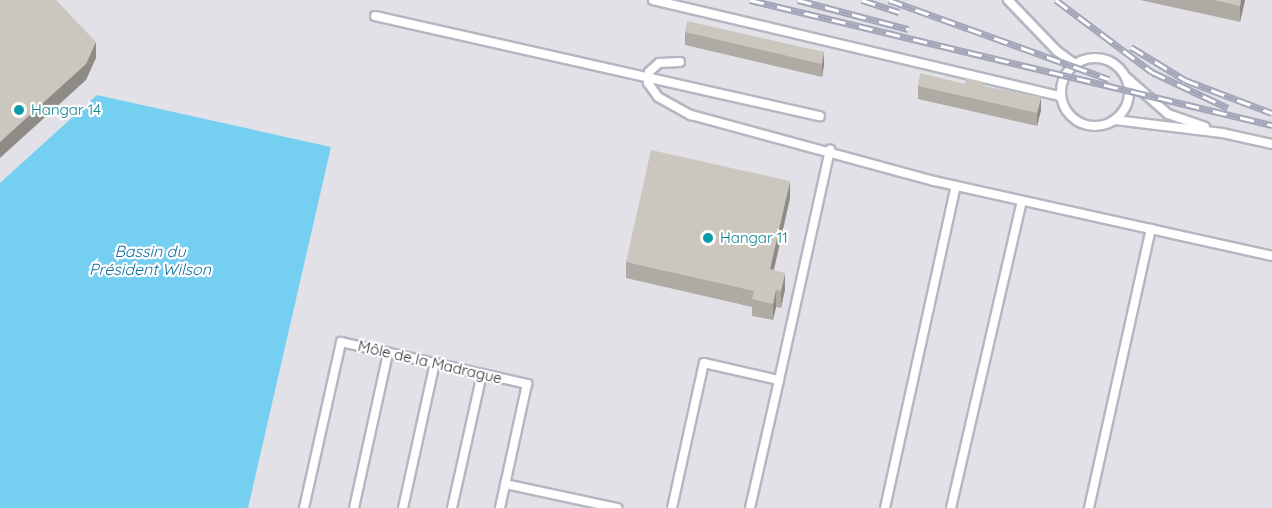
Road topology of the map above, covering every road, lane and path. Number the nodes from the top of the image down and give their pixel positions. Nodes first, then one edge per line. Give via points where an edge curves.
1 (652, 0) edge
2 (1008, 0) edge
3 (375, 16) dead end
4 (680, 62) dead end
5 (1075, 64) junction
6 (1126, 77) junction
7 (648, 78) junction
8 (1060, 96) junction
9 (820, 116) dead end
10 (1115, 120) junction
11 (1222, 133) junction
12 (1272, 144) edge
13 (830, 150) junction
14 (956, 186) junction
15 (1022, 201) junction
16 (1151, 229) junction
17 (1272, 256) edge
18 (388, 353) junction
19 (435, 363) junction
20 (482, 374) junction
21 (779, 380) junction
22 (505, 484) junction
23 (304, 508) edge
24 (354, 508) edge
25 (403, 508) edge
26 (452, 508) edge
27 (500, 508) edge
28 (617, 508) edge
29 (672, 508) edge
30 (750, 508) edge
31 (885, 508) edge
32 (951, 508) edge
33 (1089, 508) edge

1 - 8 lane
2 - 5 lane
3 - 7 lane
4 - 7 lane via 660,63
5 - 6 lane via 1098,57 1109,60
5 - 8 lane via 1065,75
6 - 10 lane via 1128,103
6 - 11 lane via 1168,114
7 - 9 lane
7 - 13 lane via 658,97 682,111
8 - 10 lane via 1068,115 1086,125
10 - 11 lane
11 - 12 lane
13 - 14 lane
13 - 21 lane
14 - 15 lane
14 - 31 lane
15 - 16 lane
15 - 32 lane
16 - 17 lane
16 - 33 lane
18 - 19 lane, Môle de la Madrague
18 - 23 lane, Môle de la Madrague via 341,342
18 - 24 lane
19 - 20 lane, Môle de la Madrague
19 - 25 lane
20 - 22 lane, Môle de la Madrague via 527,384
20 - 26 lane
21 - 29 lane via 704,363
21 - 30 lane
22 - 27 lane, Môle de la Madrague
22 - 28 lane

